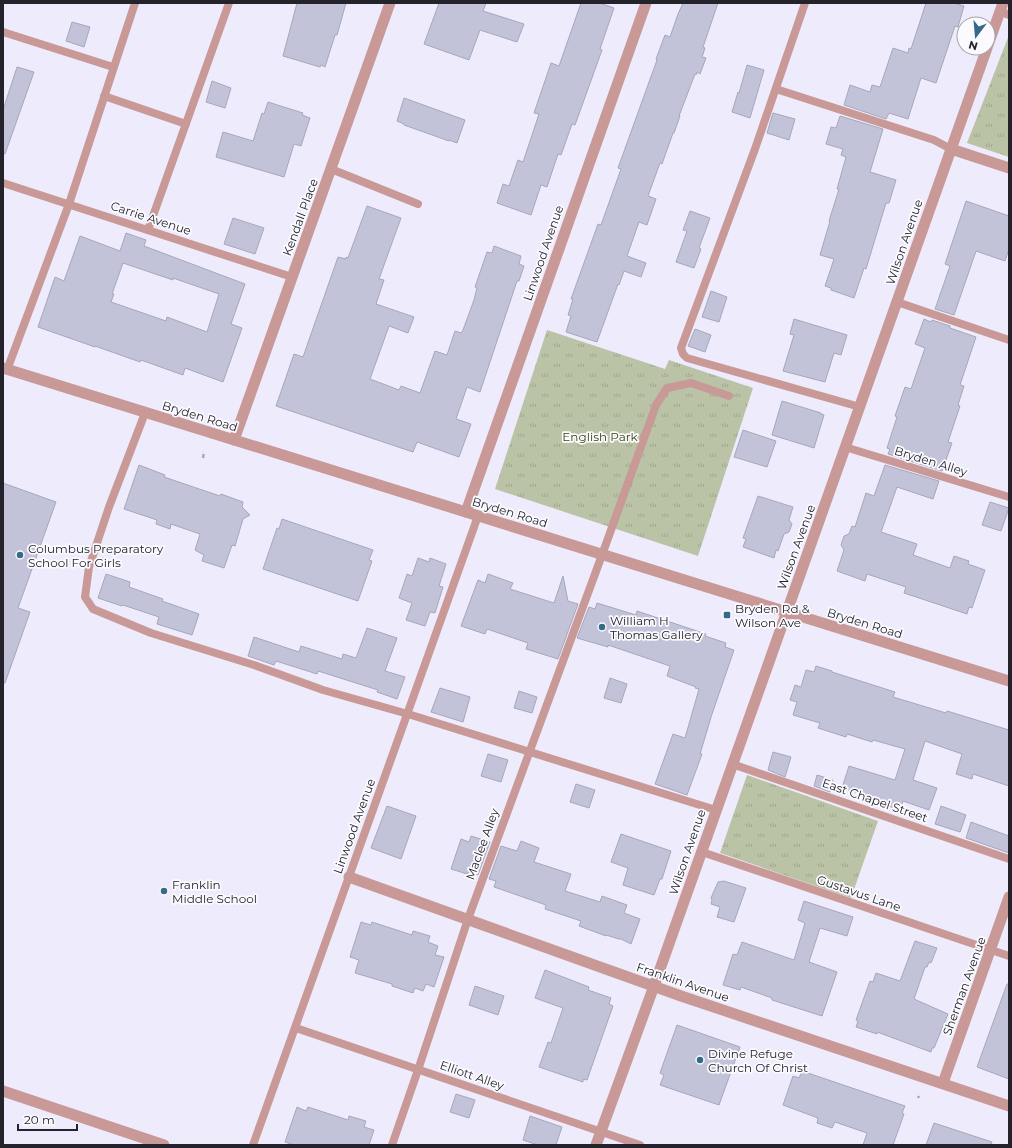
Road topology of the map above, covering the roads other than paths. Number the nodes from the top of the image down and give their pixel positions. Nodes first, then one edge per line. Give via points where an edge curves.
1 (135, 3) edge
2 (230, 3) edge
3 (390, 3) edge
4 (646, 3) edge
5 (805, 3) edge
6 (1004, 10) edge
7 (996, 28) edge
8 (3, 32) edge
9 (984, 56) edge
10 (113, 67) junction
11 (776, 89) junction
12 (104, 96) junction
13 (186, 124) junction
14 (951, 149) junction
15 (1009, 168) edge
16 (331, 169) junction
17 (3, 183) edge
18 (68, 204) junction
19 (418, 204) dead end
20 (148, 230) junction
21 (292, 277) junction
22 (897, 302) junction
23 (1009, 340) edge
24 (5, 369) edge
25 (729, 396) dead end
26 (860, 407) junction
27 (145, 413) junction
28 (234, 440) junction
29 (845, 448) junction
30 (1009, 497) edge
31 (466, 512) junction
32 (478, 516) junction
33 (602, 555) junction
34 (786, 612) junction
35 (1009, 681) edge
36 (408, 714) junction
37 (530, 751) junction
38 (732, 764) junction
39 (716, 810) junction
40 (702, 852) junction
41 (1009, 859) edge
42 (349, 877) junction
43 (1009, 897) edge
44 (468, 919) junction
45 (991, 950) junction
46 (1009, 956) edge
47 (654, 986) junction
48 (296, 1028) junction
49 (418, 1070) junction
50 (943, 1083) junction
51 (3, 1091) edge
52 (1009, 1106) edge
53 (601, 1132) junction
54 (164, 1145) edge
55 (253, 1145) edge
56 (392, 1145) edge
57 (596, 1145) edge
58 (640, 1145) edge

1 - 10 lane
2 - 13 lane
3 - 16 street, Kendall Place
4 - 31 street, Linwood Avenue
5 - 11 lane
6 - 7 street
8 - 10 lane
9 - 14 street, Wilson Avenue
10 - 12 lane
11 - 14 lane via 934,140
11 - 26 lane via 682,348 683,354 687,358
12 - 13 lane
12 - 18 lane
13 - 20 lane
14 - 15 street
14 - 22 street, Wilson Avenue
16 - 19 lane
16 - 21 street, Kendall Place
17 - 18 lane, Carrie Avenue
18 - 20 lane, Carrie Avenue
18 - 24 lane
20 - 21 lane, Carrie Avenue
21 - 28 street, Kendall Place
22 - 23 lane
22 - 26 street, Wilson Avenue
24 - 27 street, Bryden Road
25 - 33 lane, Maclee Alley via 691,383 667,388 656,405
26 - 29 street, Wilson Avenue
27 - 28 street, Bryden Road
27 - 36 lane via 109,507 90,567 85,597 93,609 151,633 254,665 323,690
28 - 31 street, Bryden Road
29 - 30 lane, Bryden Alley
29 - 34 street, Wilson Avenue
31 - 32 street, Bryden Road
32 - 33 street, Bryden Road
32 - 36 lane, Linwood Avenue
33 - 34 street, Bryden Road
33 - 37 lane, Maclee Alley
34 - 35 street, Bryden Road
34 - 38 street, Wilson Avenue
36 - 37 lane
36 - 42 lane, Linwood Avenue
37 - 39 lane
37 - 44 lane, Maclee Alley
38 - 39 street, Wilson Avenue
38 - 41 lane, East Chapel Street
39 - 40 street, Wilson Avenue
40 - 45 lane, Gustavus Lane
40 - 47 street, Wilson Avenue
42 - 44 street, Franklin Avenue
42 - 48 lane, Linwood Avenue
43 - 45 street, Sherman Avenue
44 - 47 street, Franklin Avenue
44 - 49 lane, Maclee Alley
45 - 46 lane, Gustavus Lane
45 - 50 street, Sherman Avenue
47 - 50 street, Franklin Avenue
47 - 53 street, Wilson Avenue
48 - 49 lane, Elliott Alley
48 - 55 lane, Linwood Avenue
49 - 53 lane, Elliott Alley
49 - 56 lane, Maclee Alley
50 - 52 street, Franklin Avenue
51 - 54 street
53 - 57 street, Wilson Avenue
53 - 58 lane, Elliott Alley

